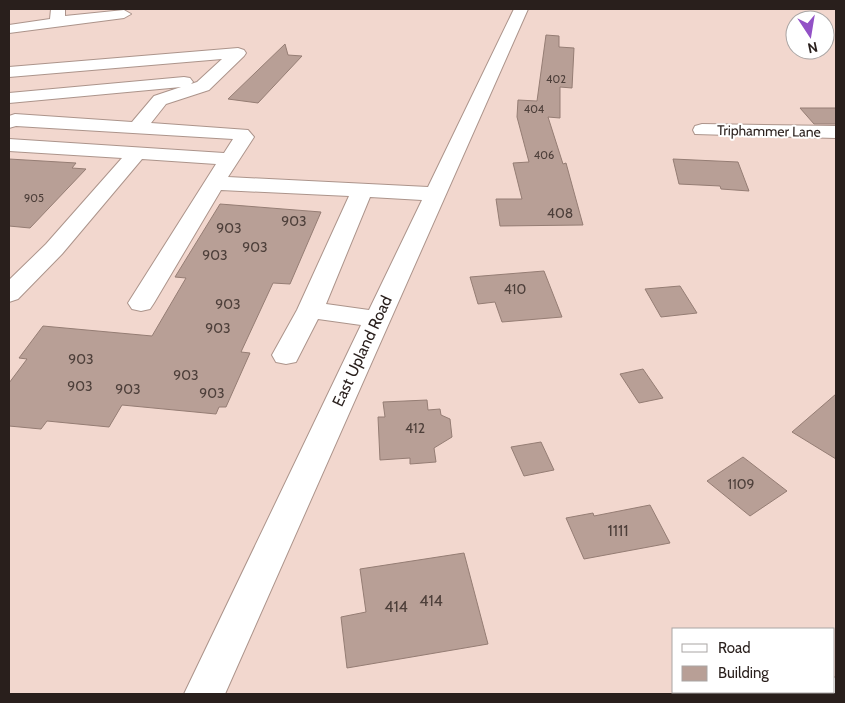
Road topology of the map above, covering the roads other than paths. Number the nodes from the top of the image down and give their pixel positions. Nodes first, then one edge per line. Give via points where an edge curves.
1 (521, 9) edge
2 (124, 14) dead end
3 (58, 15) edge
4 (9, 29) edge
5 (9, 72) edge
6 (211, 79) junction
7 (142, 85) junction
8 (9, 98) edge
9 (160, 100) junction
10 (9, 122) edge
11 (137, 127) junction
12 (702, 130) dead end
13 (836, 132) edge
14 (9, 145) edge
15 (137, 154) junction
16 (230, 159) junction
17 (214, 183) junction
18 (362, 189) junction
19 (433, 194) junction
20 (9, 294) edge
21 (141, 303) dead end
22 (310, 310) junction
23 (377, 319) junction
24 (286, 354) dead end
25 (204, 694) edge

1 - 19 street, East Upland Road
2 - 3 street
3 - 4 street via 57,23
5 - 6 street via 238,53
6 - 7 street
6 - 9 street via 203,86
7 - 8 street
7 - 9 street via 142,89
9 - 11 street
10 - 11 street
11 - 16 street via 241,134 244,137
12 - 13 street, Triphammer Lane
14 - 15 street
15 - 16 street
15 - 20 street via 54,249
16 - 17 street
17 - 18 street
17 - 21 street
18 - 19 street
18 - 22 street
19 - 23 street, East Upland Road
22 - 23 street
22 - 24 street
23 - 25 street, East Upland Road

